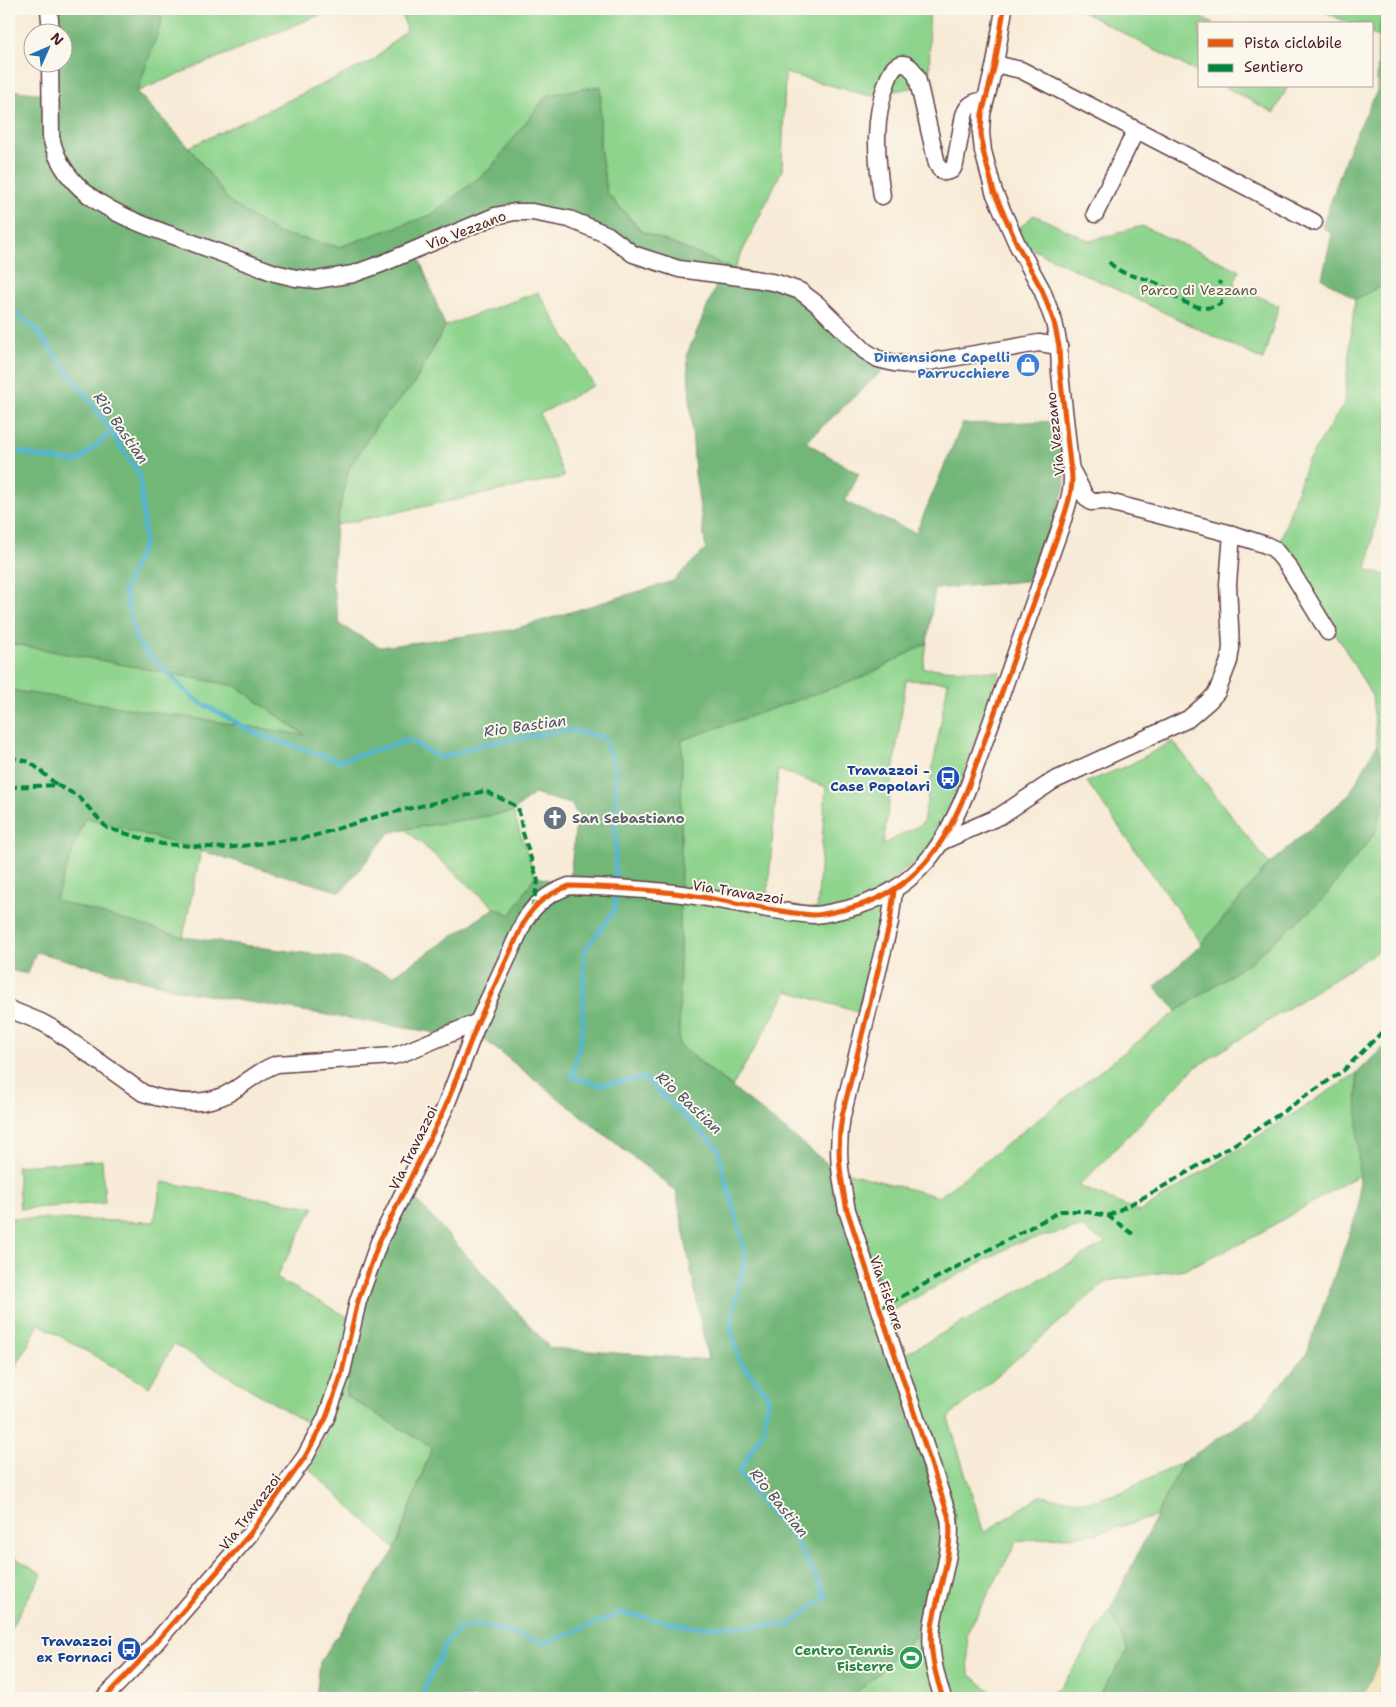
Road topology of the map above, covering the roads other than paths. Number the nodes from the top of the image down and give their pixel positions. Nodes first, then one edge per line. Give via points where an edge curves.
1 (49, 9) edge
2 (1004, 9) edge
3 (50, 22) edge
4 (995, 64) junction
5 (50, 72) edge
6 (985, 100) junction
7 (1136, 130) junction
8 (882, 196) dead end
9 (1096, 214) dead end
10 (1314, 222) dead end
11 (1059, 346) junction
12 (1073, 473) junction
13 (1232, 534) junction
14 (1328, 632) dead end
15 (943, 841) junction
16 (894, 891) junction
17 (9, 1009) edge
18 (478, 1022) junction
19 (104, 1698) edge
20 (943, 1698) edge

1 - 3 street
2 - 4 street, Via Vezzano
4 - 6 street, Via Vezzano
4 - 7 street via 1021,70
5 - 11 street, Via Vezzano via 53,148 65,169 83,189 105,207 131,220 275,273 316,280 353,274 495,216 532,212 590,226 633,254 679,269 755,279 800,291 865,351 878,359 911,365 1039,343
6 - 8 street via 976,101 966,109 955,164 952,170 945,172 937,164 914,71 903,64 893,69 885,87 877,123 877,164
6 - 11 street, Via Vezzano via 981,133 994,192 1042,290
7 - 9 street
7 - 10 street
11 - 12 street, Via Vezzano
12 - 13 street, Via Vezzano via 1091,502 1104,501
12 - 15 street, Via Vezzano via 1070,498 1058,535 960,809
13 - 14 street, Via Vezzano via 1274,549
13 - 15 street, Via Vezzano via 1228,584 1231,648 1221,682 1209,701 1188,719 1053,782 1000,816
15 - 16 street, Via Vezzano
16 - 18 street, Via Travazzoi via 859,906 815,915 681,894 569,886 556,891 532,909
16 - 20 street, Via Fisterre via 890,922 842,1116 838,1156 850,1218 949,1518 950,1541 932,1629 934,1667
17 - 18 street via 52,1028 143,1093 184,1102 223,1097 277,1064 393,1056
18 - 19 street, Via Travazzoi via 445,1108 379,1242 358,1301 342,1376 326,1418 305,1457 250,1534

